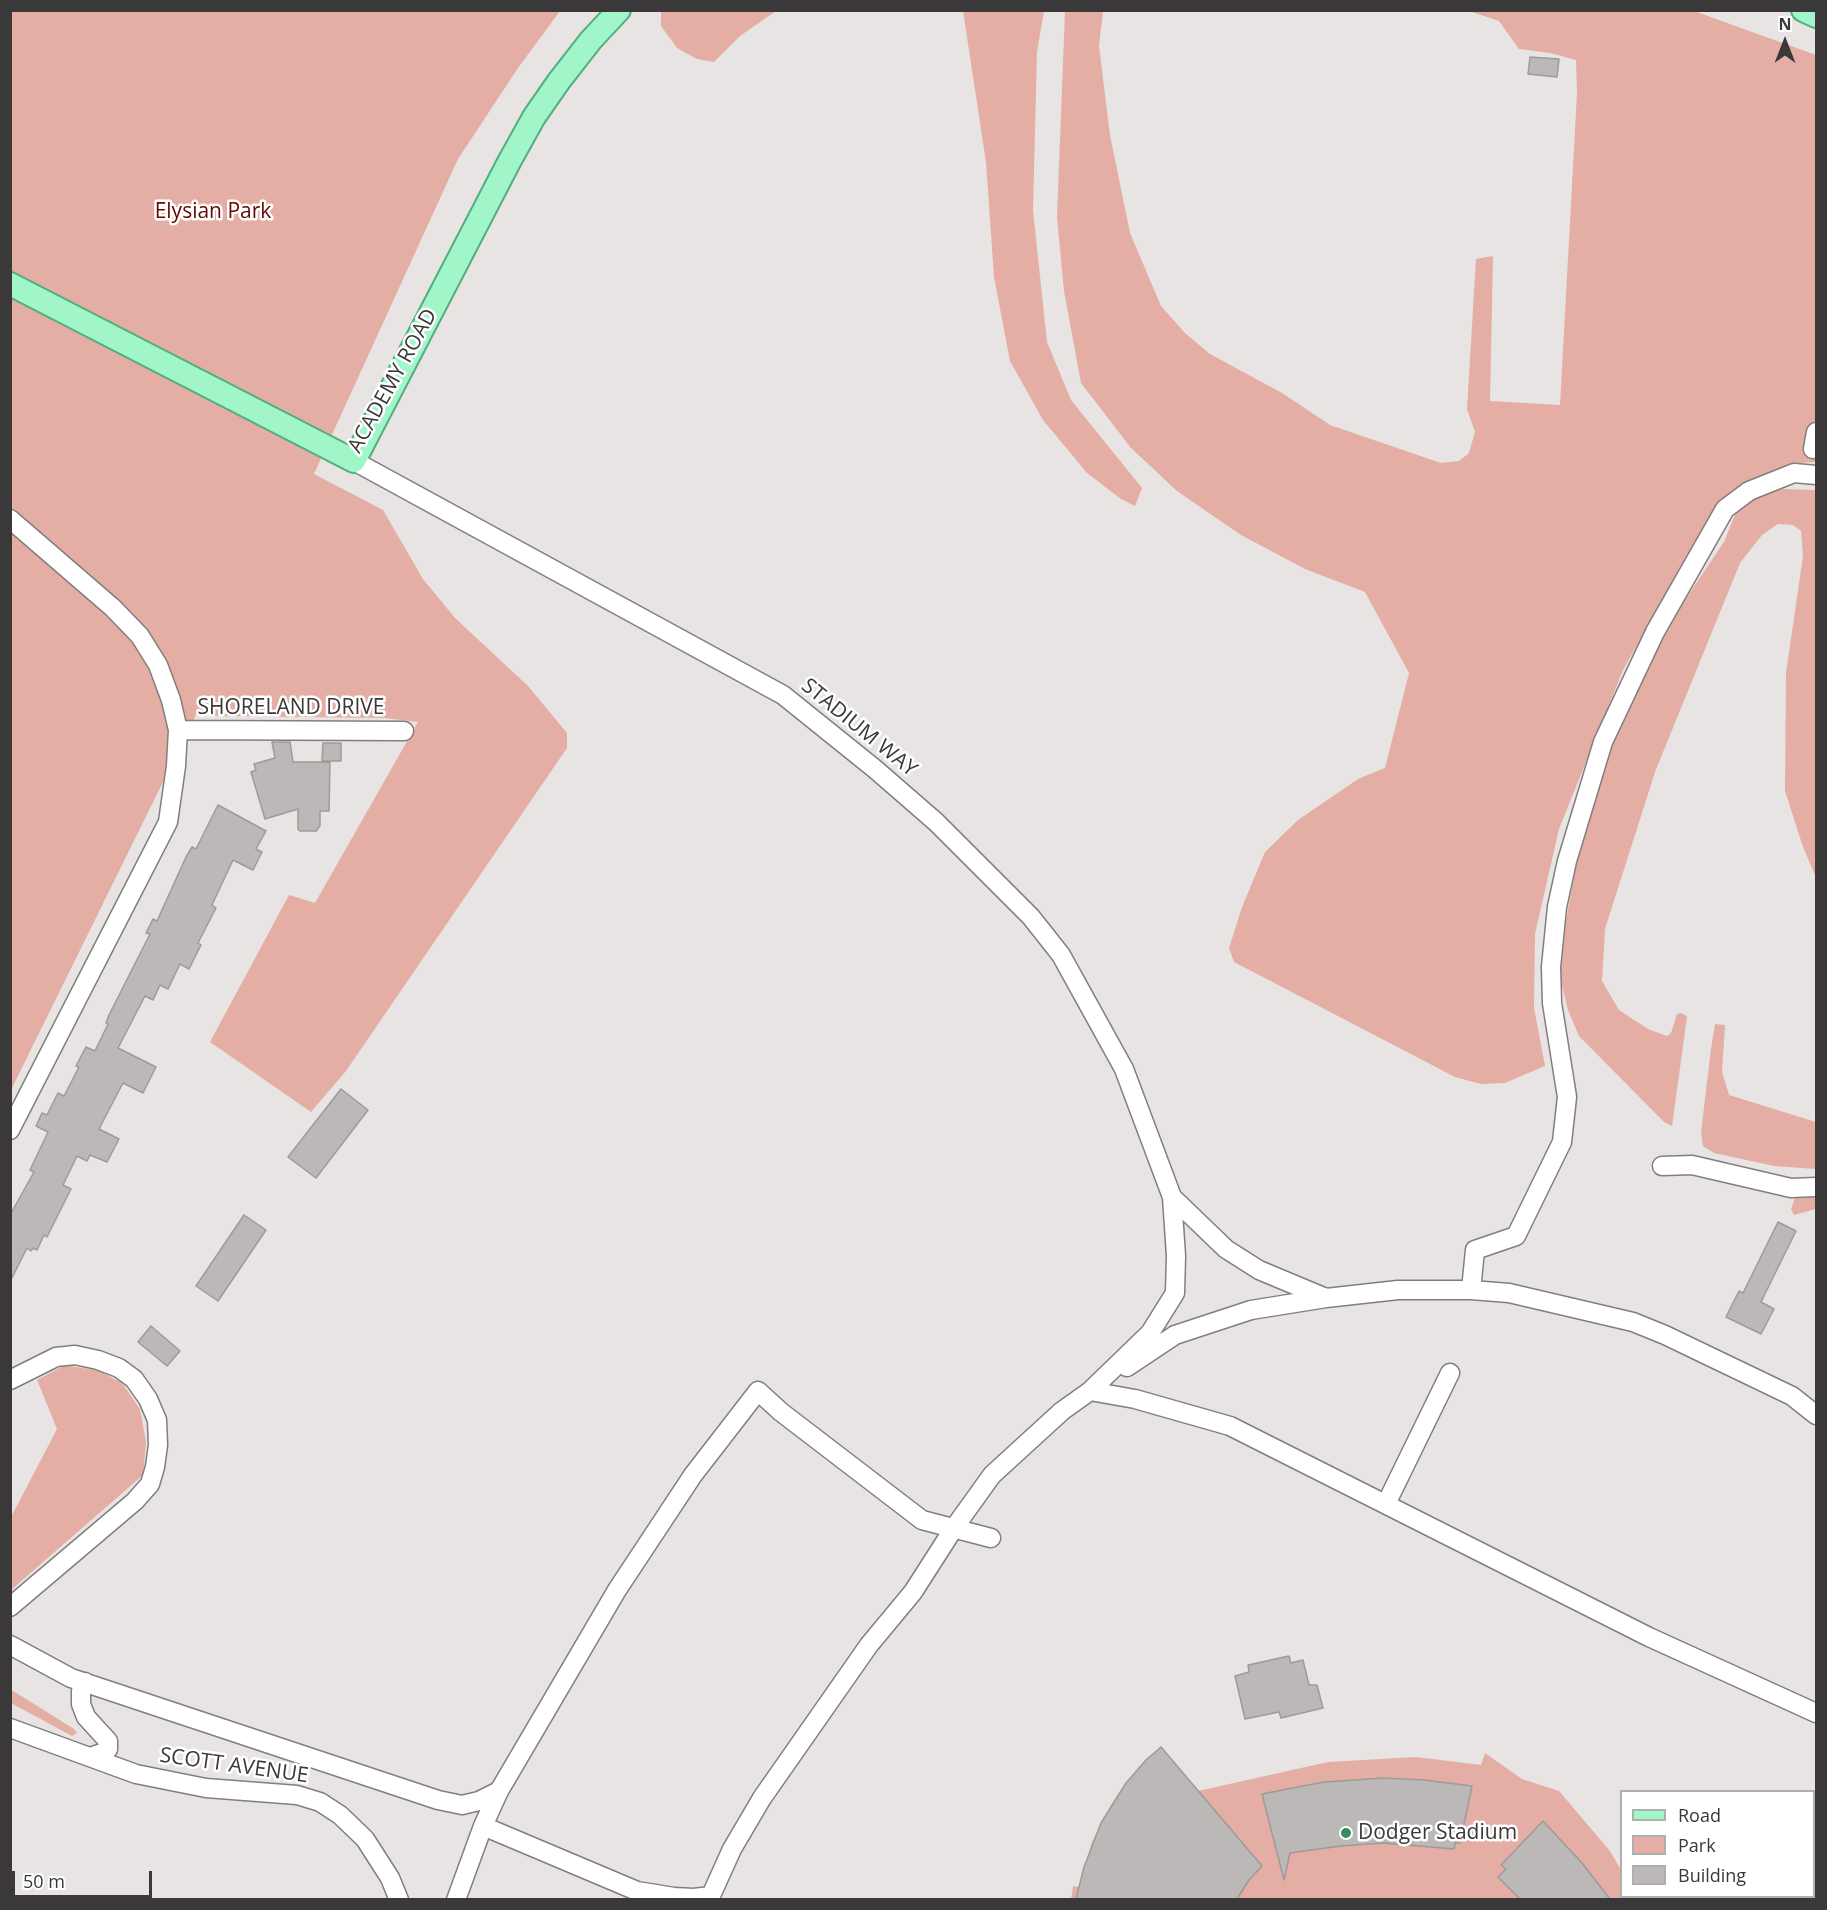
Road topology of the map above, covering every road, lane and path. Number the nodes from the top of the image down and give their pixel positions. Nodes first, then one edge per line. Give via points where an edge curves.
1 (619, 10) edge
2 (1803, 10) edge
3 (1816, 16) edge
4 (10, 285) edge
5 (354, 461) junction
6 (1816, 475) edge
7 (10, 519) edge
8 (178, 730) junction
9 (404, 731) dead end
10 (10, 1130) edge
11 (1662, 1167) dead end
12 (1816, 1187) edge
13 (1172, 1197) junction
14 (1471, 1290) junction
15 (1326, 1298) junction
16 (1450, 1373) dead end
17 (10, 1380) edge
18 (1090, 1391) junction
19 (1816, 1415) edge
20 (1386, 1504) junction
21 (954, 1528) junction
22 (992, 1538) dead end
23 (10, 1607) edge
24 (10, 1646) edge
25 (85, 1682) junction
26 (1816, 1713) edge
27 (10, 1728) edge
28 (90, 1757) junction
29 (499, 1791) junction
30 (483, 1826) junction
31 (710, 1898) edge
32 (399, 1899) edge
33 (456, 1899) edge

1 - 5 main road, ACADEMY ROAD via 591,40 534,117
2 - 3 main road
4 - 5 main road, ACADEMY ROAD
5 - 13 street, STADIUM WAY via 783,695 936,822 1031,916 1061,955 1124,1069
6 - 14 street via 1794,472 1749,491 1725,509 1655,632 1603,742 1557,907 1551,967 1552,1004 1567,1097 1562,1142 1516,1236 1475,1250
7 - 8 street via 140,636 158,665
8 - 9 street, SHORELAND DRIVE
8 - 10 street via 168,822
11 - 12 street via 1692,1165 1791,1188
13 - 15 street, STADIUM WAY via 1226,1249 1259,1270
13 - 18 street, STADIUM WAY via 1175,1293 1150,1333
14 - 15 street via 1398,1290
14 - 19 street via 1509,1293 1633,1322 1792,1396
15 - 18 street via 1251,1310 1175,1335
16 - 20 street
17 - 23 street via 56,1357 75,1355 119,1368 134,1379 148,1399 156,1420 158,1445 150,1484 135,1501
18 - 20 street via 1230,1426
18 - 21 street via 1062,1411 992,1475
20 - 26 street via 1649,1637
21 - 22 street
21 - 29 street via 922,1520 758,1391 693,1475 617,1590
21 - 31 street via 913,1592 869,1644 762,1798 732,1849
24 - 25 street, SCOTT AVENUE
25 - 28 street via 81,1704 108,1741 108,1749
25 - 29 street, SCOTT AVENUE via 438,1800 462,1805
27 - 28 street, SCOTT AVENUE
28 - 32 street, SCOTT AVENUE via 176,1784 297,1795 320,1802 365,1839
29 - 30 street
30 - 31 street via 638,1891
30 - 33 street

